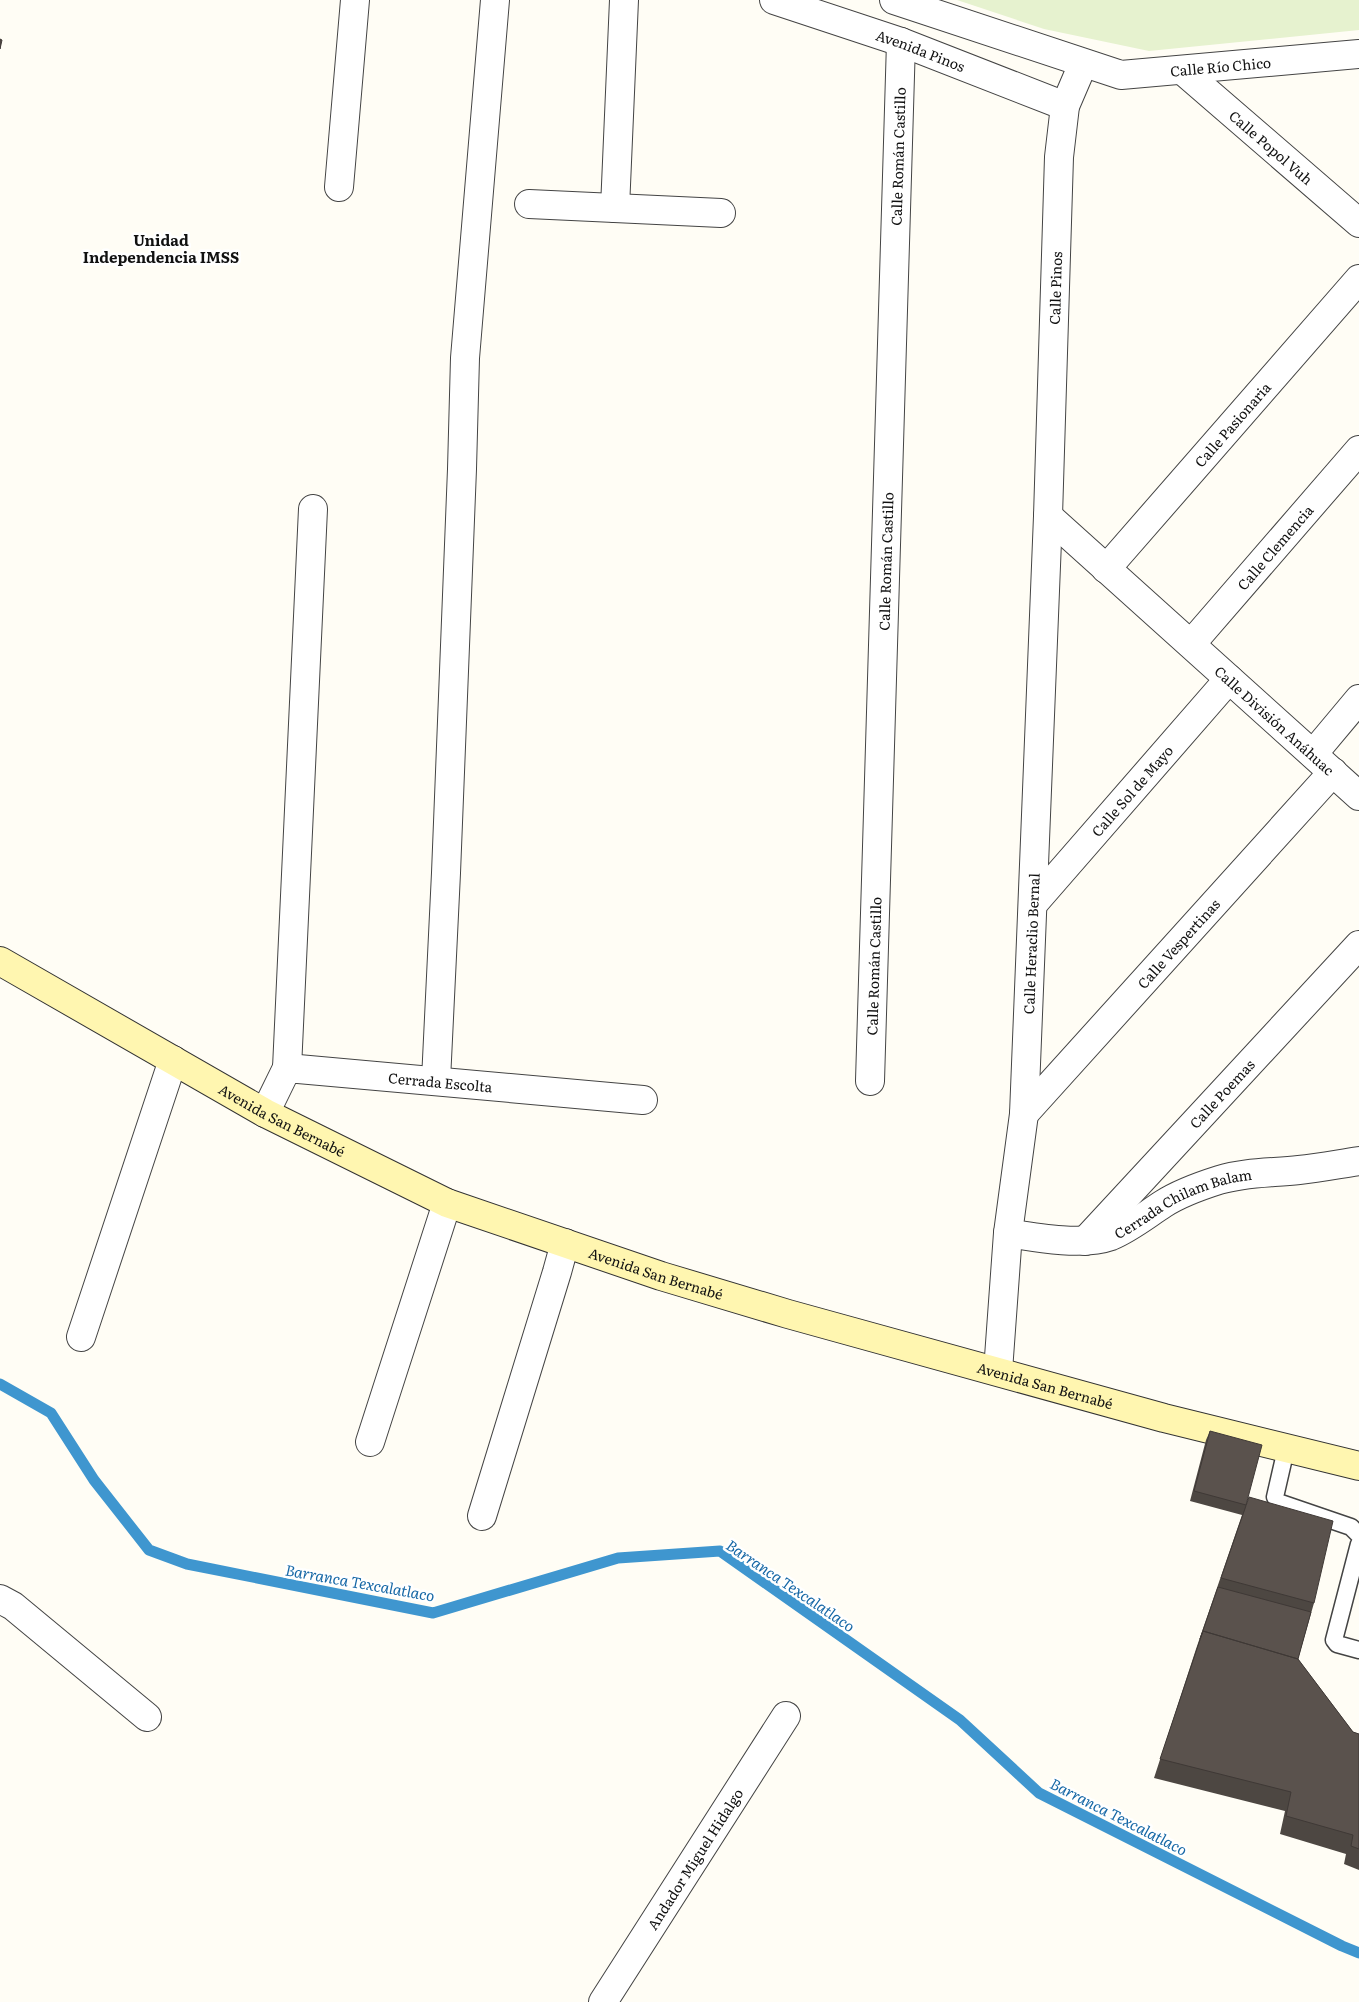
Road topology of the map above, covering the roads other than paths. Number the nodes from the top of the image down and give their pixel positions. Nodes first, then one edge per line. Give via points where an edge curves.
1 (355, 0) edge
2 (495, 0) edge
3 (624, 0) edge
4 (774, 0) edge
5 (894, 0) edge
6 (901, 42) junction
7 (1359, 54) edge
8 (1084, 64) junction
9 (1182, 70) junction
10 (1066, 106) junction
11 (340, 188) dead end
12 (529, 204) dead end
13 (615, 208) junction
14 (722, 213) dead end
15 (1359, 223) edge
16 (1359, 279) edge
17 (1359, 450) edge
18 (313, 509) dead end
19 (1048, 516) junction
20 (1106, 569) junction
21 (1191, 644) junction
22 (1229, 679) junction
23 (1359, 700) edge
24 (1313, 754) junction
25 (1333, 772) junction
26 (1359, 796) edge
27 (1034, 903) junction
28 (1359, 945) edge
29 (0, 961) edge
30 (173, 1060) junction
31 (288, 1068) junction
32 (436, 1080) junction
33 (870, 1081) dead end
34 (643, 1100) dead end
35 (265, 1113) junction
36 (1024, 1114) junction
37 (1359, 1161) edge
38 (447, 1203) junction
39 (1008, 1233) junction
40 (1085, 1241) junction
41 (565, 1243) junction
42 (81, 1337) dead end
43 (998, 1371) junction
44 (370, 1442) dead end
45 (1286, 1448) junction
46 (1359, 1466) edge
47 (482, 1516) dead end
48 (1359, 1536) edge
49 (1359, 1544) edge
50 (0, 1599) edge
51 (1359, 1650) edge
52 (786, 1716) dead end
53 (147, 1717) dead end
54 (603, 2002) edge

1 - 11 street
2 - 32 street via 465,358
3 - 13 street
4 - 6 street, Avenida Pinos
5 - 8 street
6 - 10 street, Avenida Pinos
6 - 33 street, Calle Román Castillo
7 - 9 street, Calle Río Chico
8 - 9 street, Calle Río Chico via 1121,75
8 - 10 street, Calle Pinos
9 - 15 street, Calle Popol Vuh
10 - 19 street, Calle Pinos via 1059,157
12 - 13 street
13 - 14 street
16 - 20 street, Calle Pasionaria
17 - 21 street, Calle Clemencia
18 - 31 street
19 - 20 street
19 - 27 street, Calle Heraclio Bernal
20 - 21 street
21 - 22 street, Calle División Anáhuac
22 - 24 street, Calle División Anáhuac
22 - 27 street, Calle Sol de Mayo
23 - 24 street
24 - 25 street, Calle División Anáhuac
25 - 26 street, Calle División Anáhuac
25 - 36 street, Calle Vespertinas
27 - 36 street, Calle Heraclio Bernal
28 - 40 street, Calle Poemas
29 - 30 main road, Avenida San Bernabé
30 - 35 main road, Avenida San Bernabé
30 - 42 street
31 - 32 street, Cerrada Escolta
31 - 35 street
32 - 34 street, Cerrada Escolta
35 - 38 main road, Avenida San Bernabé
36 - 39 street, Calle Heraclio Bernal
37 - 40 street, Cerrada Chilam Balam via 1221,1179 1165,1203 1137,1223 1109,1236
38 - 41 main road, Avenida San Bernabé
38 - 44 street
39 - 40 street, Cerrada Chilam Balam
39 - 43 street, Calle Heraclio Bernal
41 - 43 main road, Avenida San Bernabé via 788,1314
41 - 47 street
43 - 45 main road, Avenida San Bernabé via 1164,1418
45 - 46 main road, Avenida San Bernabé
45 - 48 lane via 1275,1497 1278,1502 1351,1527
49 - 51 lane via 1334,1640 1337,1644
50 - 53 street via 34,1623
52 - 54 street, Andador Miguel Hidalgo

